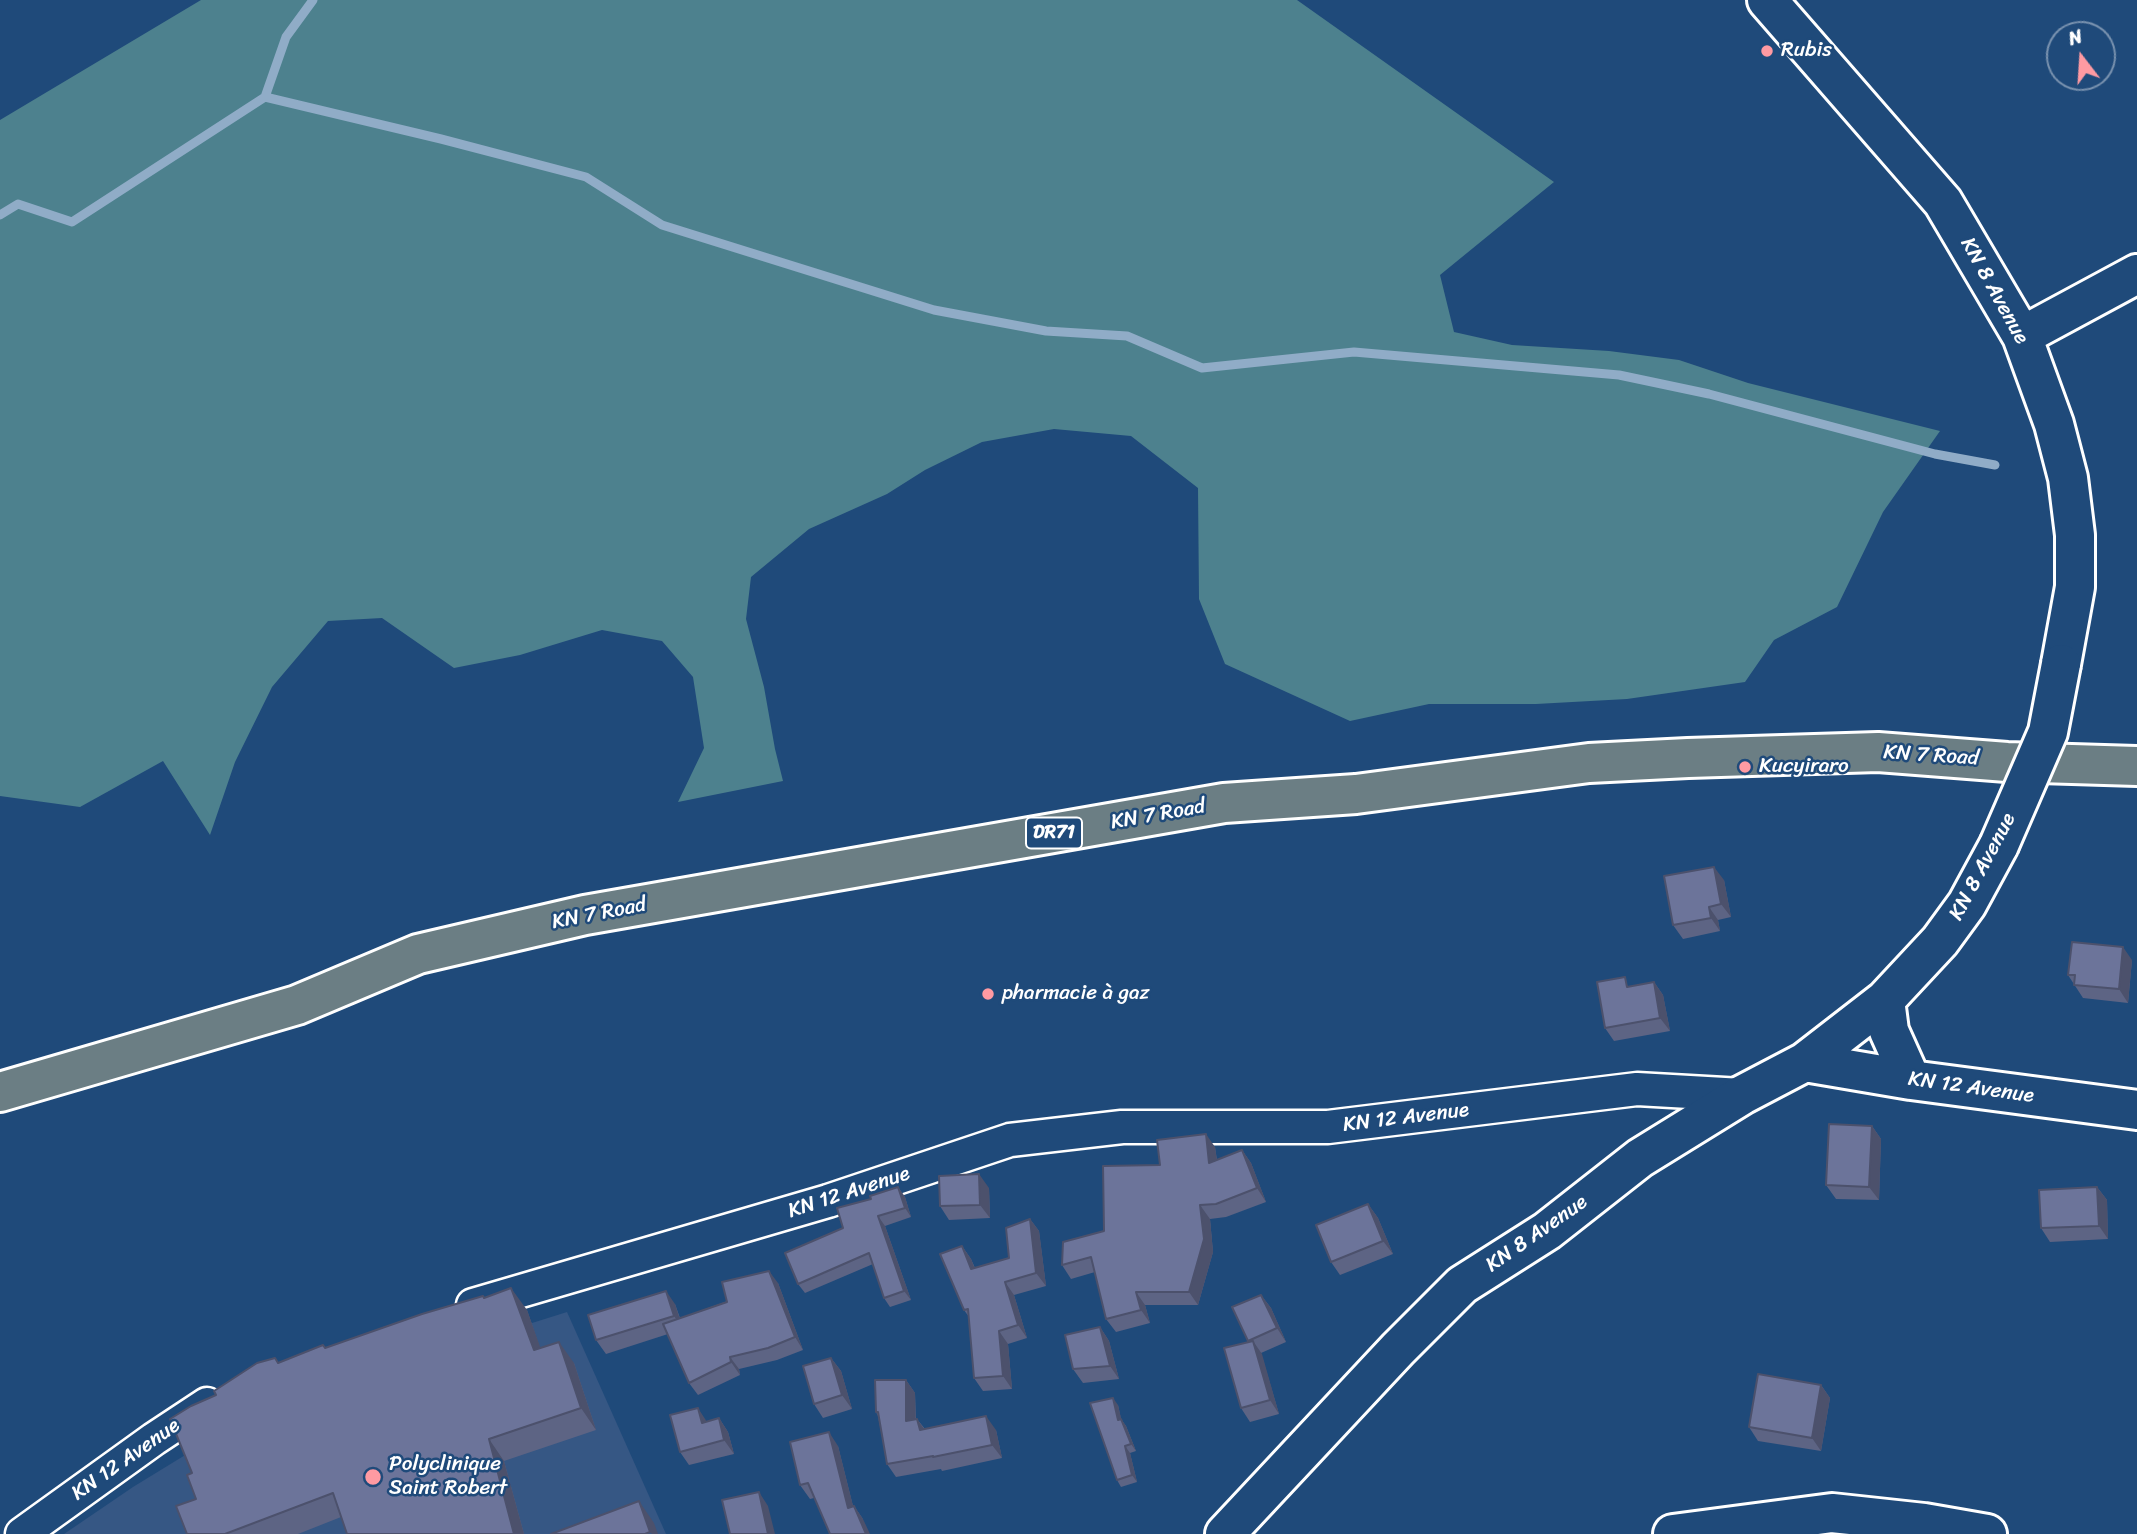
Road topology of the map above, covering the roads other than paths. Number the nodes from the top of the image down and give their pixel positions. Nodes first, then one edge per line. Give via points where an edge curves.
1 (1767, 0) edge
2 (2137, 274) edge
3 (2022, 336) junction
4 (2137, 766) edge
5 (1885, 1000) junction
6 (1805, 1062) junction
7 (1911, 1080) junction
8 (0, 1092) edge
9 (1742, 1096) junction
10 (2137, 1110) edge
11 (440, 1315) edge
12 (231, 1389) edge
13 (22, 1534) edge
14 (1225, 1534) edge
15 (1673, 1534) edge
16 (1987, 1534) edge

1 - 3 main road, KN 8 Avenue via 1942,202
2 - 3 main road
3 - 5 main road, KN 8 Avenue, bridge via 2057,434 2075,535 2075,587 2048,732 1999,845 1967,904 1940,941
4 - 8 main road, KN 7 Road / DR71 via 1878,752 1589,762 1356,794 1224,803 585,915 418,954 297,1005
5 - 6 main road, KN 8 Avenue
5 - 7 main road via 1889,1031
6 - 7 main road, KN 12 Avenue
6 - 9 main road, KN 8 Avenue
7 - 10 main road, KN 12 Avenue
9 - 11 street, KN 12 Avenue via 1637,1089 1328,1127 1122,1127 1010,1140 828,1201
9 - 14 main road, KN 8 Avenue via 1640,1158 1547,1231 1462,1285
12 - 13 street, KN 12 Avenue
15 - 16 main road via 1832,1513

